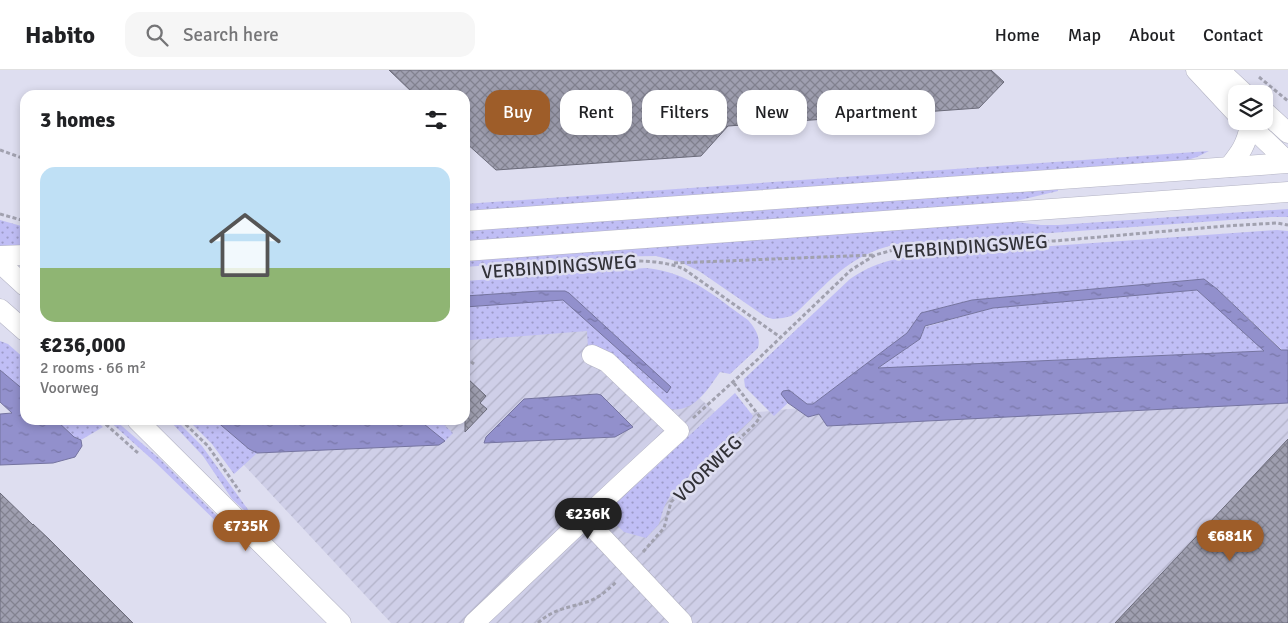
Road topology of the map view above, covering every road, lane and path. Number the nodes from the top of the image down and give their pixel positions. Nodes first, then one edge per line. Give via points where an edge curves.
1 (1196, 70) edge
2 (1219, 70) edge
3 (1258, 76) dead end
4 (1235, 85) edge
5 (1288, 100) edge
6 (1228, 103) edge
7 (1273, 119) edge
8 (1245, 130) edge
9 (1254, 130) edge
10 (1288, 133) edge
11 (0, 150) edge
12 (20, 157) edge
13 (1288, 162) edge
14 (1230, 167) junction
15 (1288, 192) edge
16 (0, 214) edge
17 (20, 220) edge
18 (470, 221) edge
19 (1288, 225) edge
20 (470, 251) edge
21 (20, 255) edge
22 (875, 255) junction
23 (0, 256) edge
24 (0, 263) edge
25 (671, 264) junction
26 (552, 267) dead end
27 (20, 280) edge
28 (0, 284) edge
29 (20, 284) edge
30 (0, 309) edge
31 (20, 327) edge
32 (780, 337) junction
33 (592, 355) dead end
34 (470, 361) edge
35 (474, 364) dead end
36 (733, 382) junction
37 (143, 425) edge
38 (679, 431) junction
39 (585, 519) junction
40 (630, 567) junction
41 (682, 622) edge
42 (341, 623) edge
43 (474, 623) edge
44 (538, 623) edge

1 - 6 street
2 - 4 street
3 - 5 path
7 - 10 street
8 - 14 street via 1247,142
9 - 13 street
11 - 12 path
13 - 14 street
14 - 18 street
15 - 20 street, VERBINDINGSWEG
16 - 17 path
19 - 22 path, VERBINDINGSWEG via 1225,226 1054,241 897,249
21 - 23 street
22 - 25 path
22 - 32 path, VERBINDINGSWEG via 851,270
24 - 27 street
25 - 26 path, VERBINDINGSWEG via 639,261
25 - 32 path, VERBINDINGSWEG via 684,269
28 - 29 street
30 - 31 street
32 - 36 path
33 - 38 street via 607,362
34 - 35 path
36 - 38 path
36 - 40 path, VOORWEG via 760,417 671,502 664,528
37 - 42 street
38 - 39 street
39 - 40 street
39 - 43 street
40 - 41 street
40 - 44 path, VOORWEG via 592,600 546,615

